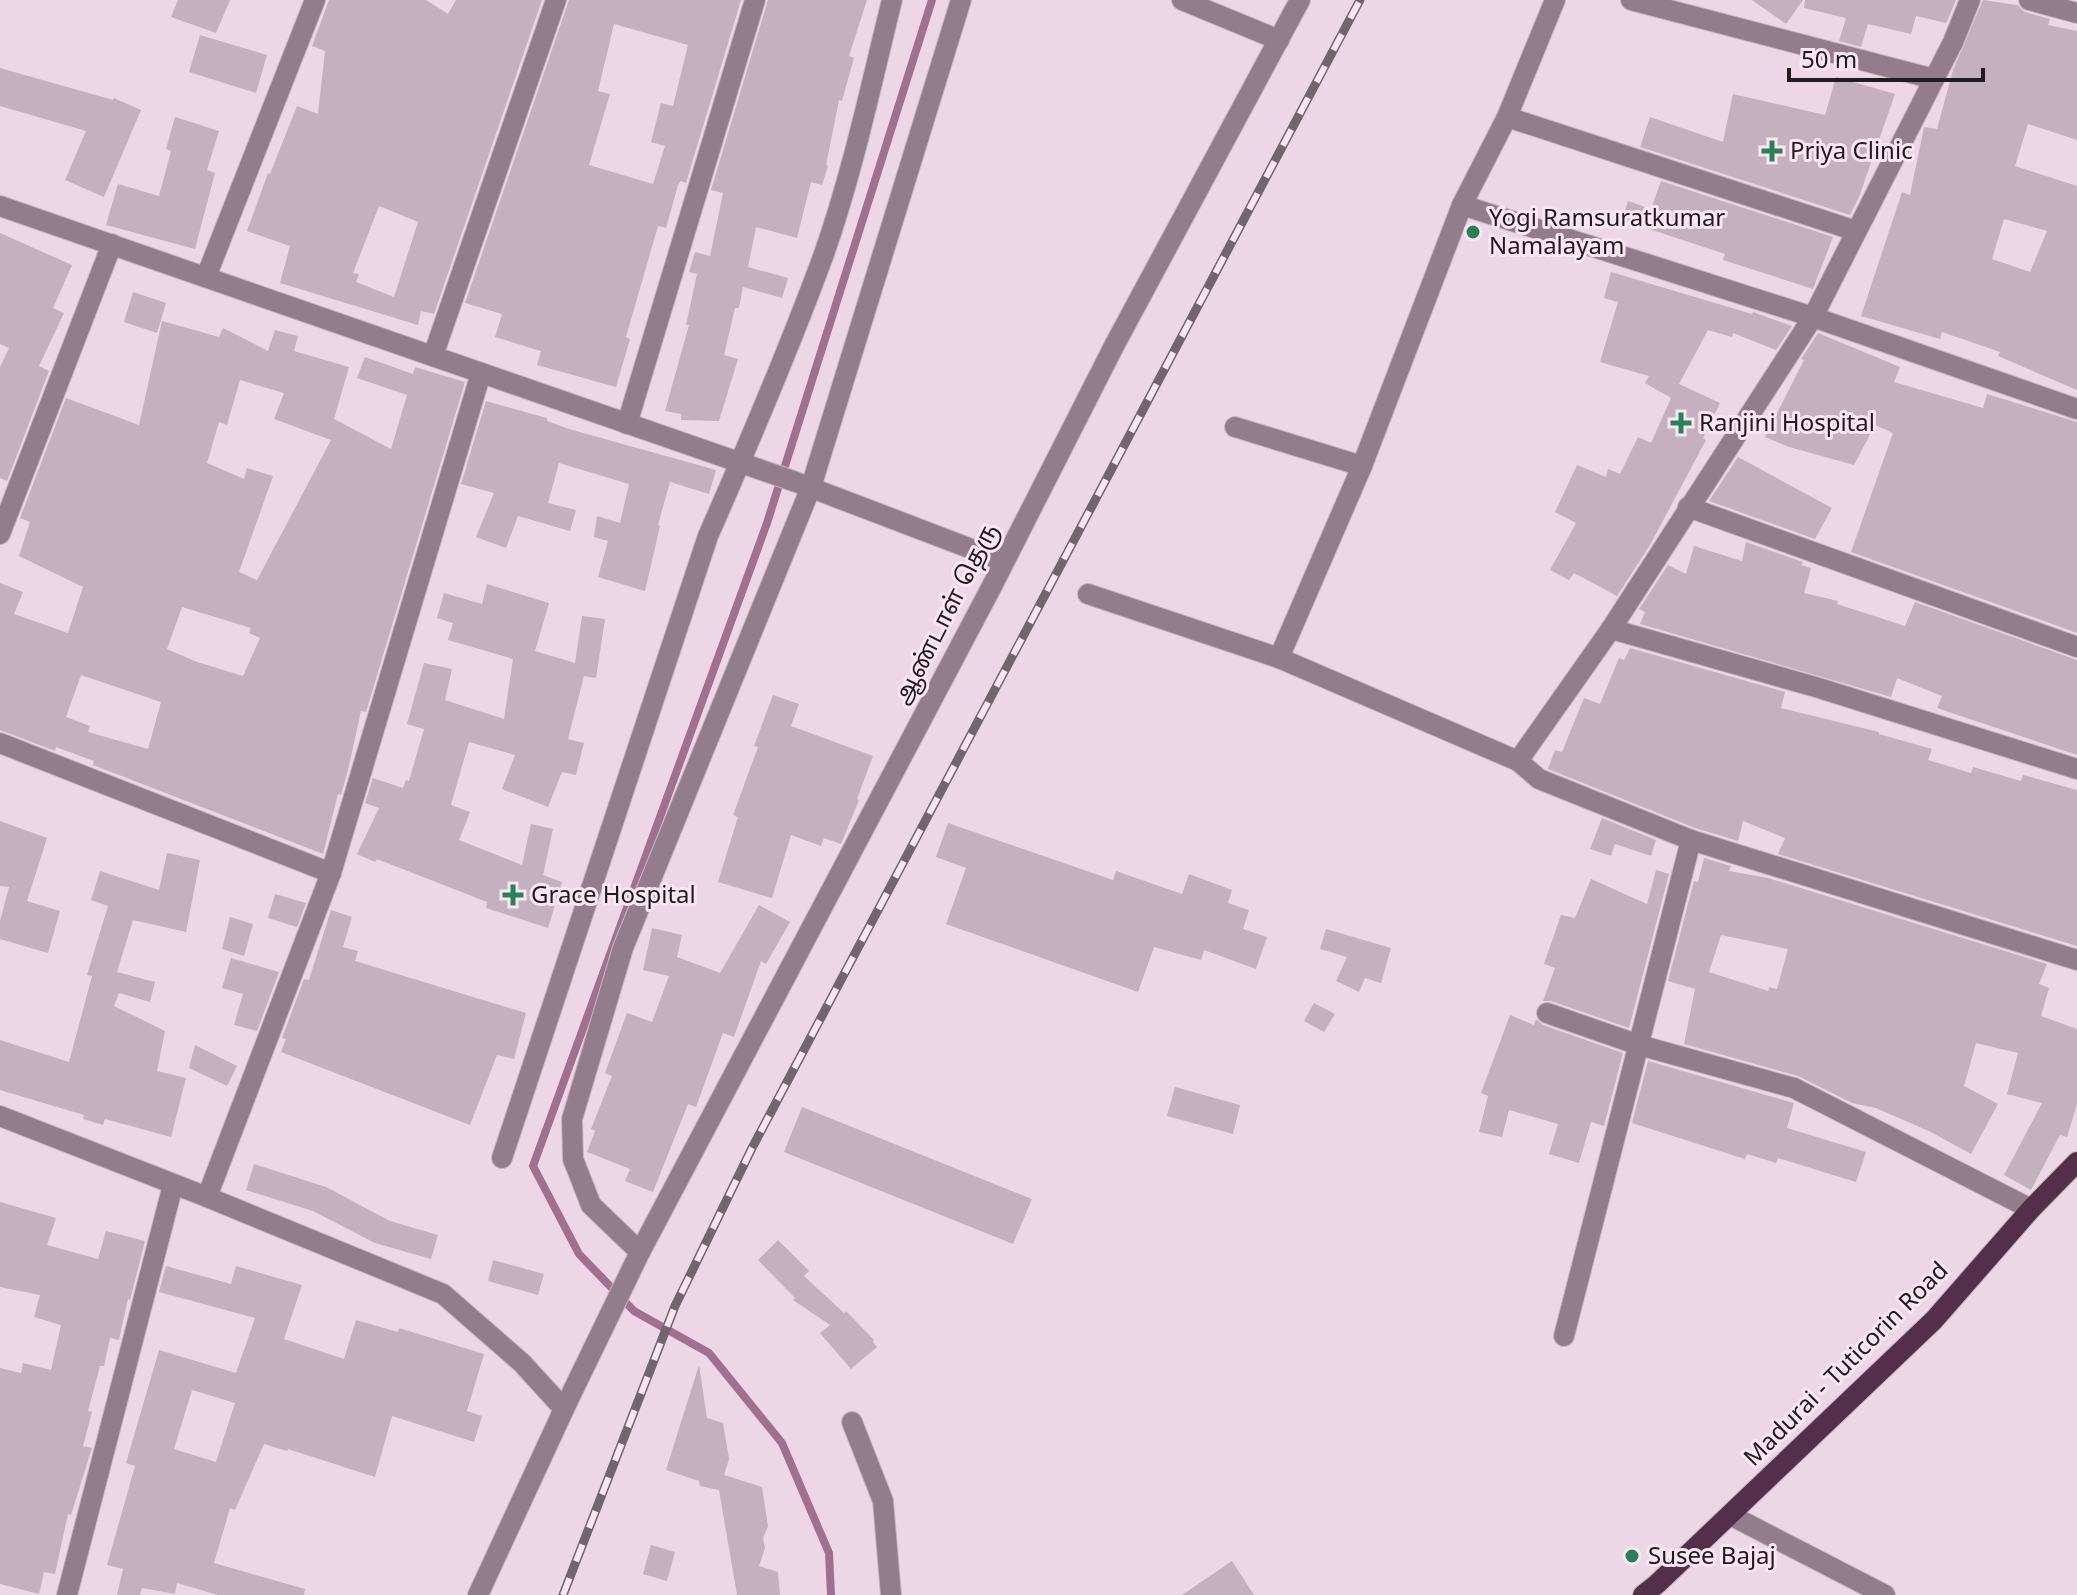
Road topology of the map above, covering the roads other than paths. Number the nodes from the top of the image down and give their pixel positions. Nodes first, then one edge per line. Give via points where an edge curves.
1 (315, 0) edge
2 (556, 0) edge
3 (755, 0) edge
4 (892, 0) edge
5 (961, 0) edge
6 (1182, 0) edge
7 (1300, 0) edge
8 (1555, 0) edge
9 (1631, 0) edge
10 (1970, 0) edge
11 (2029, 0) edge
12 (2077, 13) edge
13 (1279, 40) junction
14 (1934, 79) junction
15 (1507, 117) junction
16 (1462, 205) junction
17 (0, 206) edge
18 (1856, 231) junction
19 (112, 244) junction
20 (206, 277) junction
21 (1813, 317) junction
22 (433, 356) junction
23 (481, 373) junction
24 (2077, 409) edge
25 (627, 424) junction
26 (1235, 427) dead end
27 (740, 463) junction
28 (1362, 466) junction
29 (803, 485) junction
30 (1688, 507) junction
31 (0, 534) edge
32 (1003, 561) junction
33 (1088, 594) dead end
34 (1611, 629) junction
35 (2077, 647) edge
36 (1279, 658) junction
37 (0, 743) edge
38 (1518, 761) junction
39 (2077, 769) edge
40 (1691, 840) junction
41 (331, 873) junction
42 (2077, 960) edge
43 (1547, 1013) dead end
44 (1639, 1045) junction
45 (0, 1116) edge
46 (502, 1158) dead end
47 (2077, 1162) edge
48 (173, 1185) junction
49 (207, 1197) junction
50 (2031, 1209) junction
51 (640, 1252) junction
52 (1564, 1336) dead end
53 (564, 1409) junction
54 (852, 1422) dead end
55 (1730, 1515) junction
56 (67, 1595) edge
57 (478, 1595) edge
58 (891, 1595) edge
59 (1643, 1595) edge
60 (1885, 1595) edge

1 - 20 street
2 - 22 street
3 - 25 street
4 - 27 street via 824,252
5 - 29 street
6 - 13 street
7 - 13 street, ஆண்டாள் தெரு
8 - 15 street
9 - 14 street
10 - 14 street
11 - 12 street
13 - 32 street, ஆண்டாள் தெரு
14 - 18 street
15 - 16 street
15 - 18 street
16 - 21 street
16 - 28 street
17 - 19 street
18 - 21 street
19 - 20 street
19 - 31 street
20 - 22 street
21 - 24 street
21 - 30 street
22 - 23 street
23 - 25 street
23 - 41 street
25 - 27 street
26 - 28 street
27 - 29 street
27 - 46 street via 708,536
28 - 36 street
29 - 32 street
29 - 51 street via 623,948 572,1119 573,1159 591,1205
30 - 34 street
30 - 35 street
32 - 51 street, ஆண்டாள் தெரு
33 - 36 street
34 - 38 street
34 - 39 street
36 - 38 street
37 - 41 street
38 - 40 street via 1539,779
40 - 42 street
40 - 44 street
41 - 49 street
43 - 44 street
44 - 50 street via 1794,1088
44 - 52 street
45 - 48 street
47 - 50 main road, Madurai - Tuticorin Road
48 - 49 street
48 - 56 street
49 - 53 street via 443,1294 522,1363
50 - 55 main road, Madurai - Tuticorin Road via 1934,1320
51 - 53 street, ஆண்டாள் தெரு
53 - 57 street, ஆண்டாள் தெரு
54 - 58 street via 883,1501
55 - 59 main road, Madurai - Tuticorin Road
55 - 60 street

